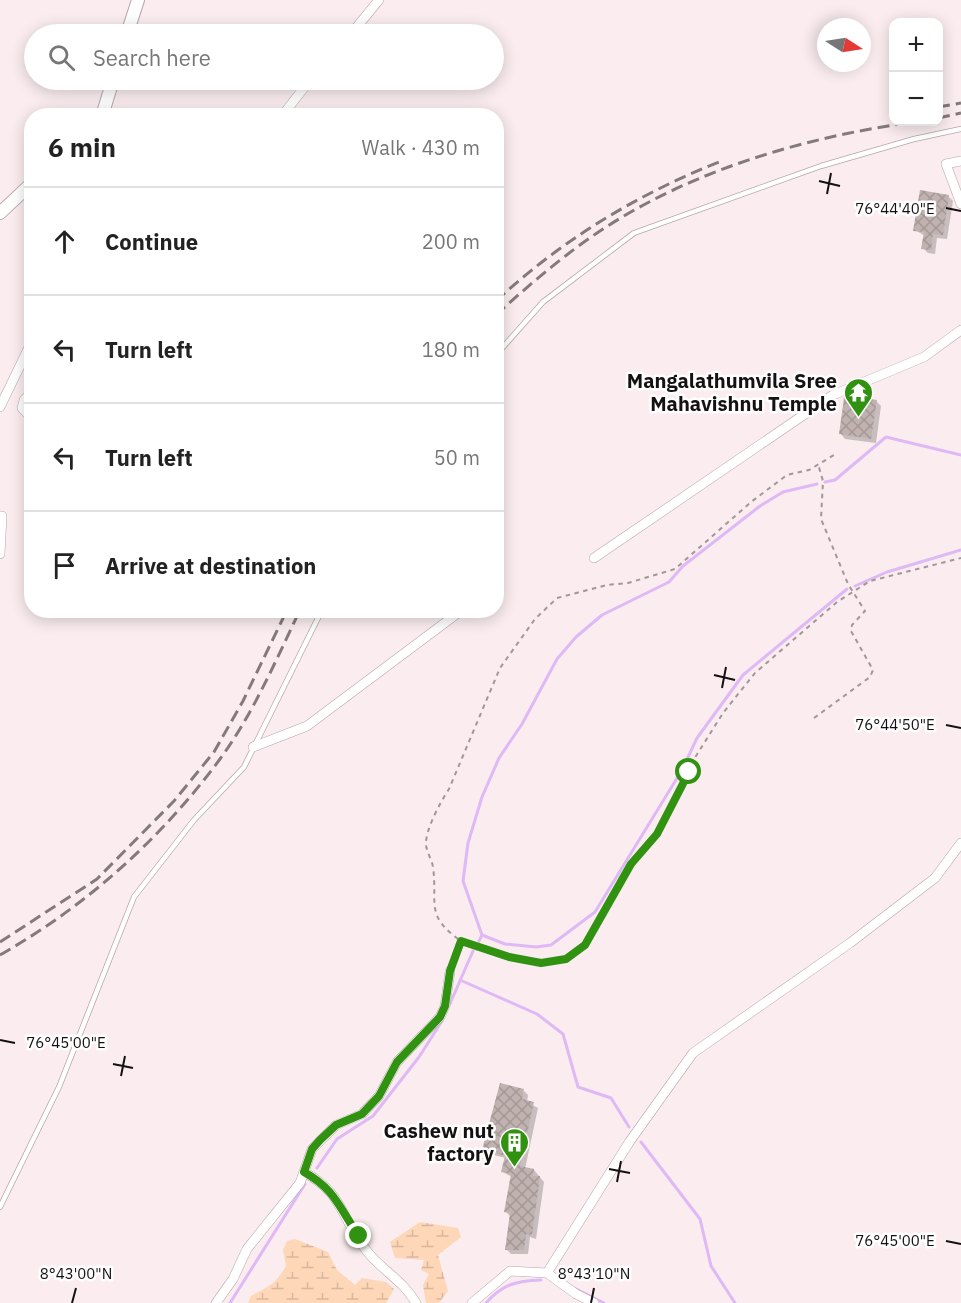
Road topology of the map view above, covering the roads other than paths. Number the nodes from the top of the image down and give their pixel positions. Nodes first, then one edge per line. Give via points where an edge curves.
1 (138, 0) edge
2 (379, 0) edge
3 (130, 24) edge
4 (359, 24) edge
5 (110, 90) edge
6 (302, 90) edge
7 (104, 108) edge
8 (288, 108) edge
9 (961, 129) edge
10 (961, 161) edge
11 (24, 190) edge
12 (961, 204) edge
13 (0, 213) edge
14 (961, 330) edge
15 (504, 346) edge
16 (24, 358) edge
17 (0, 407) edge
18 (0, 516) edge
19 (0, 554) edge
20 (594, 558) dead end
21 (318, 618) edge
22 (451, 618) edge
23 (253, 747) junction
24 (961, 843) edge
25 (450, 971) road end
26 (304, 1172) junction
27 (0, 1207) edge
28 (547, 1273) junction
29 (216, 1303) edge
30 (416, 1303) edge
31 (472, 1303) edge
32 (594, 1303) edge

1 - 3 main road
2 - 4 street
5 - 7 main road
6 - 8 street
9 - 15 lane via 821,166 633,233 543,302
10 - 12 street via 946,164
11 - 13 main road
14 - 20 street via 924,357 833,395
16 - 17 street
18 - 19 street
21 - 23 lane
22 - 23 street via 307,726
23 - 27 lane via 244,767 194,820 134,897 59,1087
24 - 28 street via 935,878 693,1053 630,1141
25 - 26 street via 440,1017 397,1062 379,1096 362,1114 336,1125 312,1149
26 - 29 street via 300,1183 247,1249
26 - 30 street via 327,1186 364,1248 403,1283
28 - 31 street via 510,1271
28 - 32 street

